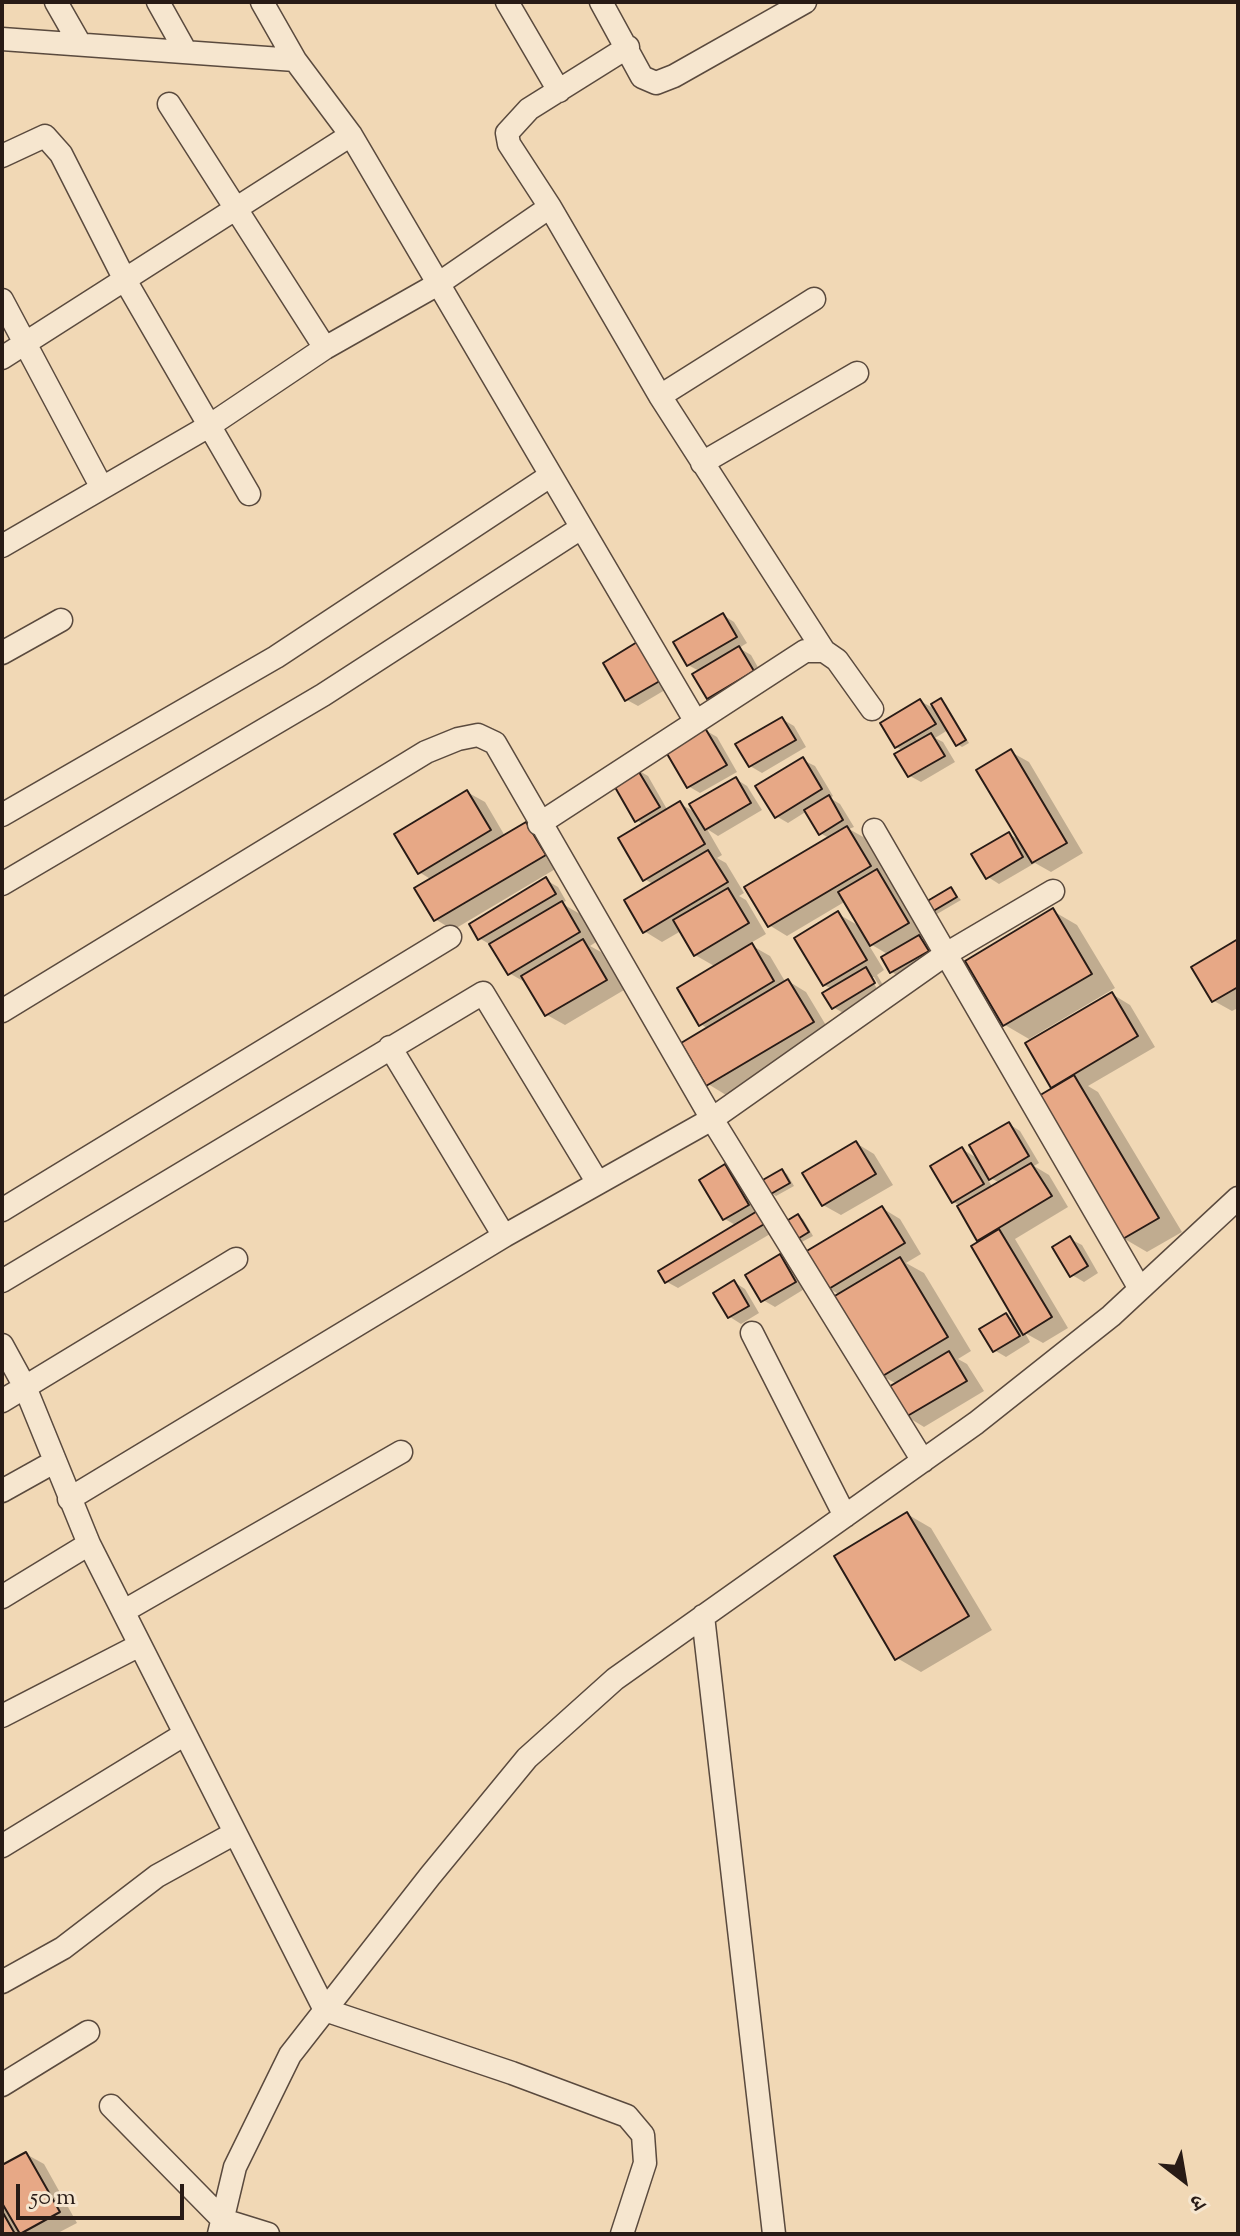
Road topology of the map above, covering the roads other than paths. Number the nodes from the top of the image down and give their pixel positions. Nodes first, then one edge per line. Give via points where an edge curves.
1 (56, 2) edge
2 (158, 2) edge
3 (262, 2) edge
4 (507, 2) edge
5 (601, 2) edge
6 (800, 3) edge
7 (2, 39) edge
8 (80, 44) junction
9 (628, 47) junction
10 (186, 52) junction
11 (295, 60) junction
12 (559, 91) junction
13 (169, 104) dead end
14 (351, 135) junction
15 (2, 156) edge
16 (235, 206) junction
17 (550, 207) junction
18 (125, 280) junction
19 (438, 284) junction
20 (814, 299) dead end
21 (2, 300) edge
22 (26, 344) junction
23 (325, 348) junction
24 (2, 358) edge
25 (857, 373) dead end
26 (660, 396) junction
27 (209, 426) junction
28 (702, 463) junction
29 (550, 476) junction
30 (102, 488) junction
31 (249, 494) dead end
32 (581, 528) junction
33 (2, 546) edge
34 (61, 620) dead end
35 (824, 651) junction
36 (2, 653) edge
37 (872, 709) dead end
38 (696, 722) junction
39 (2, 815) edge
40 (539, 824) junction
41 (874, 830) dead end
42 (2, 884) edge
43 (1053, 891) dead end
44 (450, 937) dead end
45 (946, 954) junction
46 (2, 1011) edge
47 (390, 1047) junction
48 (712, 1119) junction
49 (598, 1183) junction
50 (1238, 1198) edge
51 (2, 1210) edge
52 (504, 1236) junction
53 (236, 1259) dead end
54 (2, 1281) edge
55 (1140, 1289) junction
56 (752, 1333) dead end
57 (2, 1345) edge
58 (25, 1387) junction
59 (2, 1401) edge
60 (401, 1452) dead end
61 (923, 1461) junction
62 (54, 1462) junction
63 (2, 1491) edge
64 (69, 1499) junction
65 (845, 1516) junction
66 (89, 1544) junction
67 (2, 1597) edge
68 (124, 1611) junction
69 (703, 1616) junction
70 (140, 1645) junction
71 (2, 1716) edge
72 (185, 1734) junction
73 (235, 1833) junction
74 (2, 1846) edge
75 (2, 1982) edge
76 (325, 2010) junction
77 (88, 2032) dead end
78 (2, 2085) edge
79 (111, 2106) dead end
80 (221, 2227) edge
81 (268, 2234) edge
82 (622, 2234) edge
83 (774, 2234) edge

1 - 8 street
2 - 10 street
3 - 11 street
4 - 12 street
5 - 9 street
6 - 9 street via 656,83 642,77
7 - 8 street
8 - 10 street
9 - 12 street
10 - 11 street
11 - 14 street
12 - 17 street via 529,109 507,133
13 - 16 street
14 - 16 street
14 - 19 street
15 - 18 street via 45,136 61,154
16 - 18 street
16 - 23 street
17 - 19 street
17 - 26 street
18 - 22 street
18 - 27 street
19 - 23 street
19 - 29 street
20 - 26 street
21 - 22 street
22 - 24 street
22 - 30 street
23 - 27 street
25 - 28 street
26 - 28 street
27 - 30 street
27 - 31 street
28 - 35 street
29 - 32 street
29 - 39 street via 276,657
30 - 33 street
32 - 38 street
32 - 42 street via 323,695
34 - 36 street
35 - 37 street via 837,660
35 - 38 street via 791,657
38 - 40 street
40 - 46 street via 495,743 478,735 458,739 426,752
40 - 48 street
41 - 45 street
43 - 45 street
44 - 51 street
45 - 48 street
45 - 55 street
47 - 49 street via 483,993
47 - 52 street
47 - 54 street
48 - 49 street
48 - 61 street
49 - 52 street
50 - 55 street
52 - 64 street
53 - 58 street
55 - 61 street
56 - 65 street
57 - 58 street
58 - 59 street
58 - 62 street
60 - 68 street
61 - 65 street
62 - 63 street
62 - 64 street
64 - 66 street
65 - 69 street
66 - 67 street
66 - 68 street
68 - 70 street
69 - 76 street via 615,1679 527,1758
69 - 83 street
70 - 71 street
70 - 72 street
72 - 73 street
72 - 74 street
73 - 75 street via 157,1876 63,1948
73 - 76 street
76 - 80 street via 290,2055 241,2153
76 - 82 street via 627,2116 643,2135 645,2163
77 - 78 street
79 - 80 street
80 - 81 street

